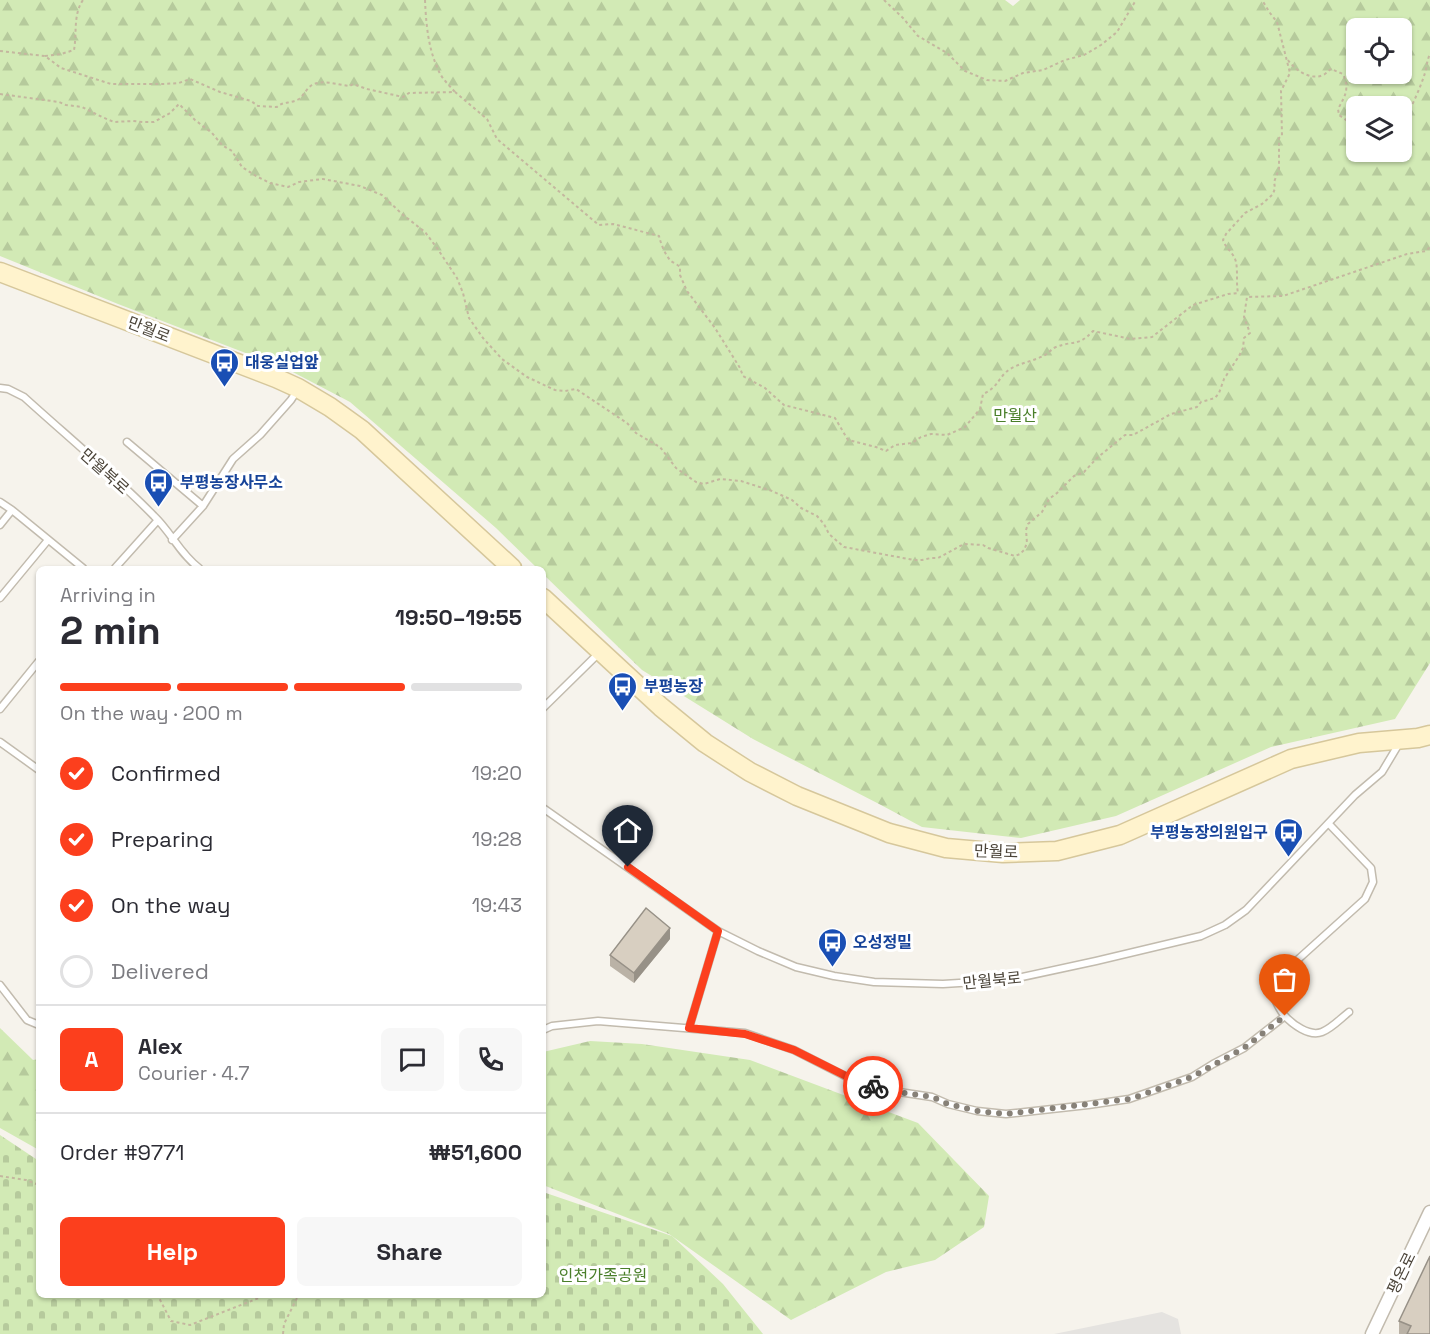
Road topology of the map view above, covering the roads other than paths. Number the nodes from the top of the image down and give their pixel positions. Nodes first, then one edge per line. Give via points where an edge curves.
1 (0, 273) edge
2 (0, 388) edge
3 (298, 388) junction
4 (127, 442) dead end
5 (0, 502) edge
6 (203, 506) junction
7 (12, 510) junction
8 (158, 520) junction
9 (0, 525) edge
10 (48, 540) junction
11 (172, 540) junction
12 (80, 566) edge
13 (117, 566) edge
14 (196, 566) edge
15 (510, 566) edge
16 (0, 598) edge
17 (546, 601) edge
18 (601, 651) junction
19 (36, 665) edge
20 (546, 705) edge
21 (0, 709) edge
22 (1430, 735) edge
23 (1402, 739) junction
24 (0, 742) edge
25 (36, 768) edge
26 (546, 810) edge
27 (1329, 824) junction
28 (718, 931) junction
29 (0, 985) edge
30 (1349, 1012) dead end
31 (1285, 1016) junction
32 (36, 1024) edge
33 (689, 1028) junction
34 (546, 1029) edge
35 (1430, 1212) edge
36 (1372, 1334) edge

1 - 3 street, 만월로
2 - 8 lane, 만월북로 via 24,397
3 - 6 lane via 260,435 233,459
3 - 15 street, 만월로 via 362,429
4 - 6 lane
5 - 7 lane
6 - 11 lane
7 - 9 lane
7 - 10 lane
8 - 11 lane, 만월북로
8 - 13 lane
10 - 12 lane
10 - 16 lane
11 - 14 lane, 만월북로
17 - 18 street, 만월로
18 - 20 lane
18 - 23 street, 만월로 via 661,707 750,772 797,796 889,833 946,848 1003,853 1057,851 1120,835 1291,759 1359,743
19 - 21 lane
22 - 23 street, 만월로
23 - 27 lane, 만월북로 via 1382,772
24 - 25 lane
26 - 28 lane, 만월북로
27 - 28 lane, 만월북로 via 1246,910 1225,925 1201,936 1008,980 943,984 874,982 834,976 796,966
27 - 31 lane via 1371,868 1373,882 1365,899 1284,972 1273,994
28 - 33 lane
29 - 32 lane via 27,1020
30 - 31 lane via 1318,1034 1305,1031
31 - 33 lane via 1244,1048 1192,1077 1130,1099 1006,1114 885,1090 794,1050 745,1034
33 - 34 lane via 598,1021
35 - 36 street, 평온로

